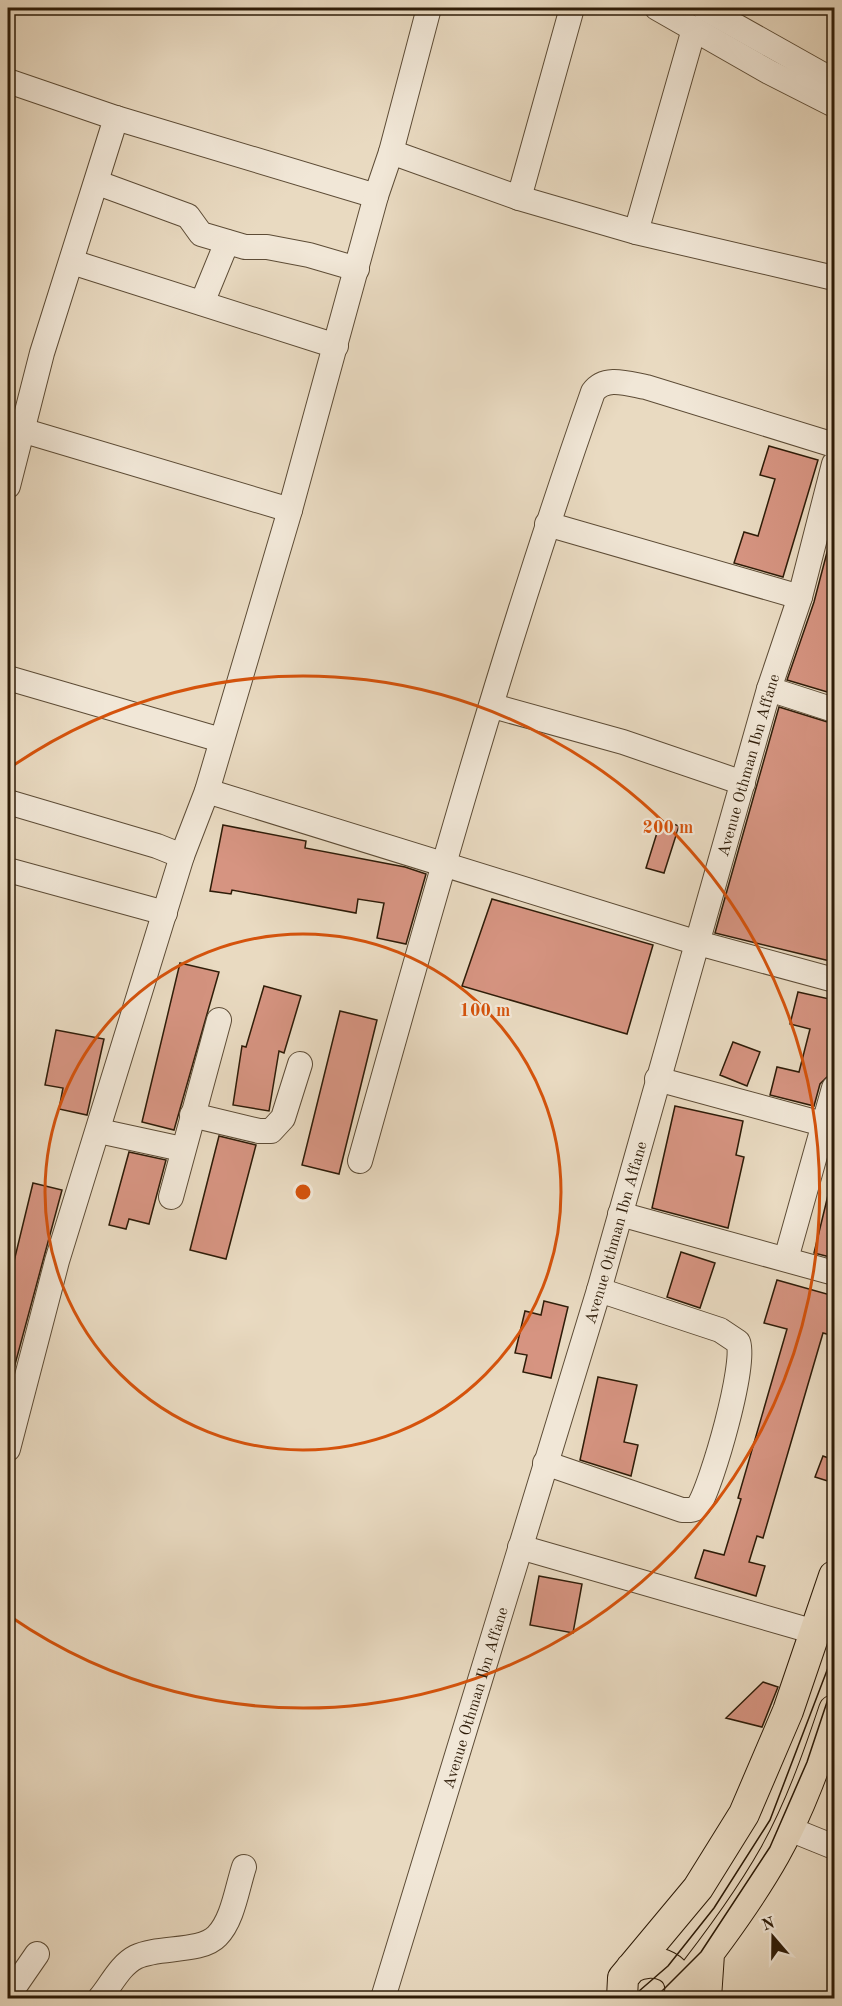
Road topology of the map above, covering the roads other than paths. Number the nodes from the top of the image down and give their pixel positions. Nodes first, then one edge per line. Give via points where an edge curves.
1 (429, 8) edge
2 (572, 8) edge
3 (657, 8) edge
4 (703, 13) edge
5 (8, 81) edge
6 (834, 81) edge
7 (834, 105) edge
8 (116, 118) junction
9 (391, 152) junction
10 (98, 183) junction
11 (376, 196) junction
12 (519, 198) junction
13 (636, 232) junction
14 (227, 242) junction
15 (72, 262) junction
16 (357, 269) junction
17 (834, 279) edge
18 (202, 303) junction
19 (336, 346) junction
20 (15, 428) edge
21 (834, 445) edge
22 (832, 480) edge
23 (8, 486) edge
24 (290, 510) junction
25 (547, 524) junction
26 (800, 597) junction
27 (8, 678) edge
28 (769, 689) junction
29 (493, 706) junction
30 (834, 710) edge
31 (221, 740) junction
32 (743, 783) junction
33 (207, 791) junction
34 (8, 802) edge
35 (182, 856) junction
36 (444, 867) junction
37 (8, 870) edge
38 (165, 913) junction
39 (698, 943) junction
40 (834, 980) edge
41 (219, 1020) dead end
42 (300, 1064) dead end
43 (657, 1079) junction
44 (834, 1088) edge
45 (192, 1115) junction
46 (829, 1125) edge
47 (99, 1131) junction
48 (182, 1149) junction
49 (360, 1161) dead end
50 (171, 1197) dead end
51 (620, 1214) junction
52 (786, 1259) junction
53 (834, 1273) edge
54 (599, 1290) junction
55 (12, 1420) edge
56 (8, 1449) edge
57 (545, 1463) junction
58 (520, 1547) junction
59 (834, 1576) edge
60 (815, 1632) junction
61 (834, 1710) edge
62 (788, 1828) junction
63 (834, 1847) edge
64 (244, 1867) dead end
65 (37, 1954) dead end
66 (626, 1981) edge
67 (11, 1986) edge
68 (686, 1996) edge
69 (100, 1998) edge
70 (383, 1998) edge
71 (602, 1998) edge

1 - 9 street
2 - 12 street
3 - 4 street
4 - 6 street
4 - 7 street
4 - 13 street
5 - 8 street
8 - 10 street
8 - 11 street
9 - 11 street
9 - 12 street
10 - 14 street via 188,216 201,234
10 - 15 street
11 - 16 street
12 - 13 street
13 - 17 street
14 - 16 street via 309,255
14 - 18 street
15 - 18 street
15 - 20 street
16 - 19 street
18 - 19 street
19 - 24 street
20 - 23 street
20 - 24 street
21 - 25 street via 646,387 607,383 593,393
22 - 26 street, Avenue Othman Ibn Affane
24 - 31 street
25 - 26 street
25 - 29 street
26 - 28 street, Avenue Othman Ibn Affane
27 - 31 street
28 - 30 street
28 - 32 street, Avenue Othman Ibn Affane
29 - 32 street via 623,742
29 - 36 street
31 - 33 street
32 - 39 street, Avenue Othman Ibn Affane
33 - 35 street
33 - 36 street
34 - 35 street
35 - 38 street
36 - 39 street
36 - 49 street
37 - 38 street
38 - 47 street
39 - 40 street
39 - 43 street, Avenue Othman Ibn Affane
41 - 45 street
42 - 45 street via 283,1118 271,1131
43 - 46 street
43 - 51 street, Avenue Othman Ibn Affane
44 - 46 street
45 - 48 street
46 - 52 street
47 - 48 street
47 - 55 street
48 - 50 street
51 - 52 street
51 - 54 street, Avenue Othman Ibn Affane
52 - 53 street
54 - 57 street, Avenue Othman Ibn Affane
54 - 57 street via 720,1330 738,1342 739,1367 711,1478 696,1508 682,1510
55 - 56 street
57 - 58 street, Avenue Othman Ibn Affane
58 - 60 street
58 - 70 street, Avenue Othman Ibn Affane
59 - 60 main road
60 - 66 main road via 788,1711 744,1814 698,1888
61 - 62 main road
62 - 63 street
62 - 68 main road
64 - 69 street via 224,1926 216,1938 136,1957 124,1966
65 - 67 street
66 - 68 main road via 643,1962 656,1961 677,1976
66 - 71 main road

